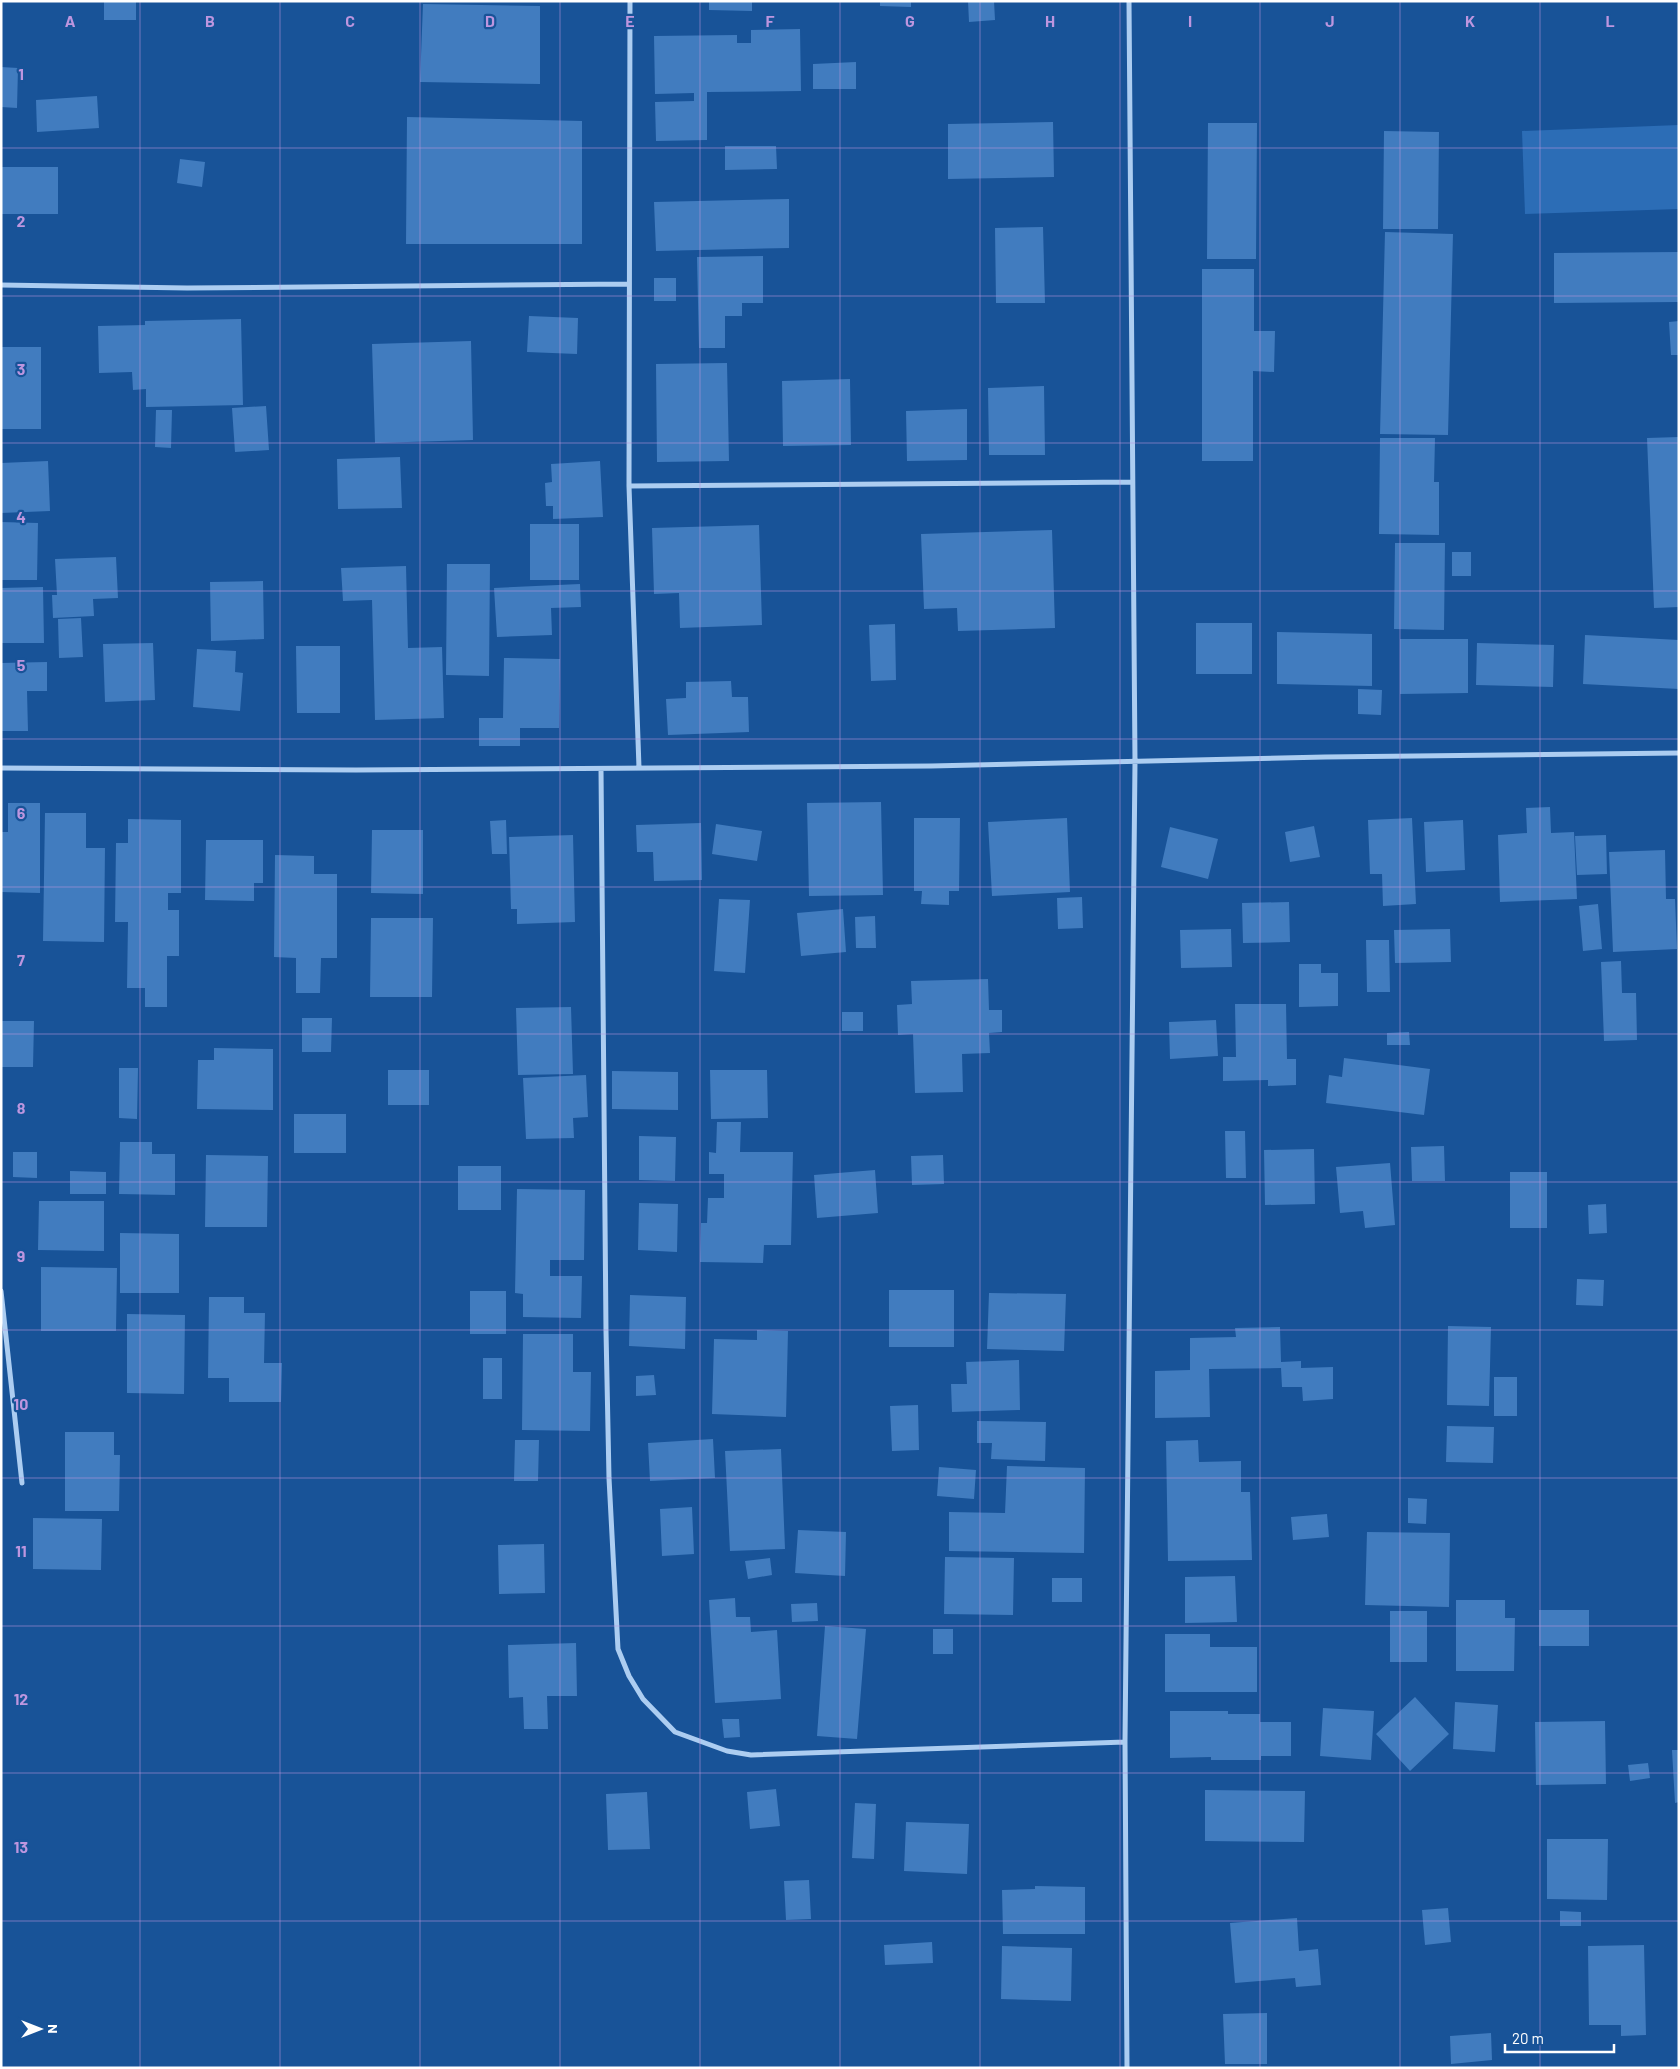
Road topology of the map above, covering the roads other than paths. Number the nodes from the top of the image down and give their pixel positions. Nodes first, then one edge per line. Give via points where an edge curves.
1 (630, 1) edge
2 (1129, 1) edge
3 (629, 284) junction
4 (1, 285) edge
5 (1132, 482) junction
6 (629, 486) junction
7 (1679, 753) edge
8 (1135, 762) junction
9 (1, 768) edge
10 (639, 768) junction
11 (601, 769) junction
12 (1, 1291) edge
13 (22, 1483) dead end
14 (1125, 1742) junction
15 (1126, 2068) edge

1 - 3 street
2 - 5 street
3 - 4 street via 187,288
3 - 6 street
5 - 6 street
5 - 8 street
6 - 10 street
7 - 8 street
8 - 10 street
8 - 14 street
9 - 11 street
10 - 11 street
11 - 14 street via 609,1478 618,1650 629,1676 643,1699 675,1732 751,1755
12 - 13 street
14 - 15 street

